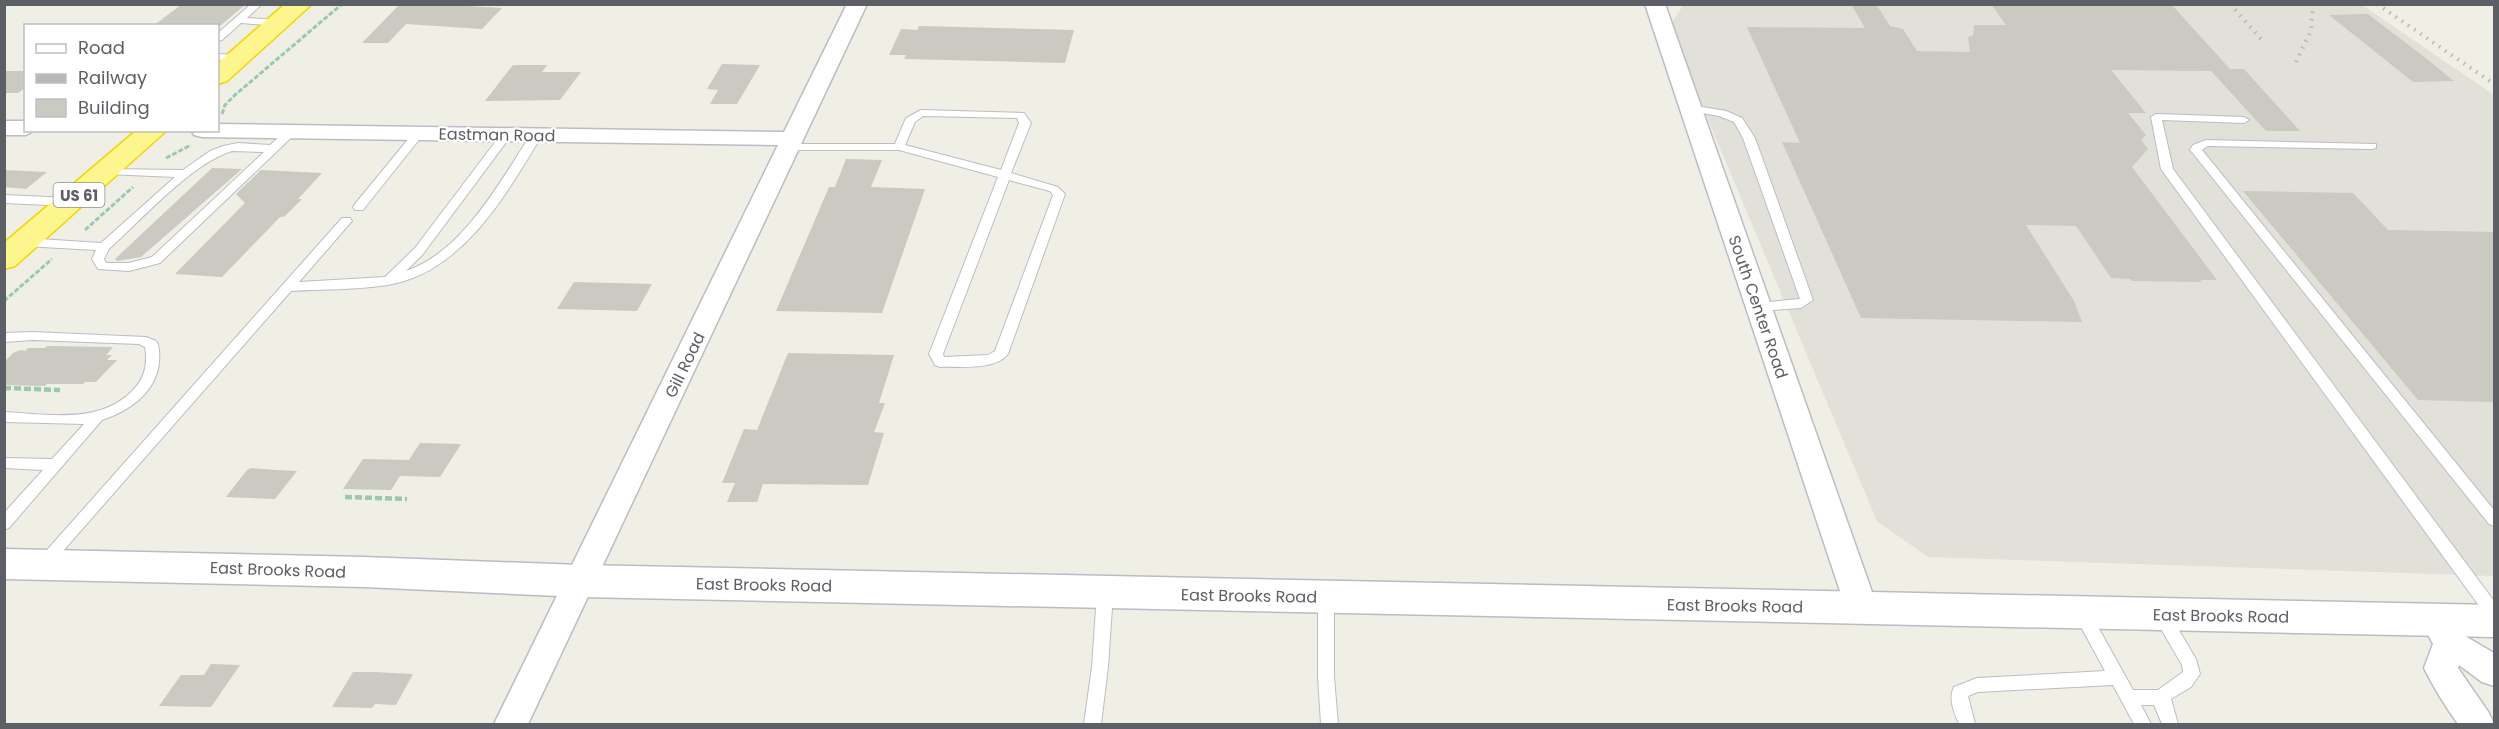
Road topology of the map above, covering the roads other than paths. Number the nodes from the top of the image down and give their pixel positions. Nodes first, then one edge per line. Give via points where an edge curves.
1 (257, 4) edge
2 (300, 4) edge
3 (857, 4) edge
4 (1655, 4) edge
5 (239, 20) junction
6 (279, 23) junction
7 (219, 37) edge
8 (228, 58) edge
9 (219, 74) edge
10 (1690, 108) junction
11 (2244, 120) dead end
12 (4, 128) edge
13 (24, 128) edge
14 (219, 130) edge
15 (152, 132) edge
16 (291, 132) junction
17 (418, 134) junction
18 (506, 135) junction
19 (536, 135) junction
20 (791, 143) junction
21 (2372, 146) dead end
22 (899, 147) junction
23 (273, 148) junction
24 (107, 171) junction
25 (187, 174) junction
26 (1004, 176) junction
27 (4, 199) edge
28 (71, 202) junction
29 (359, 207) dead end
30 (346, 221) dead end
31 (104, 247) junction
32 (14, 251) edge
33 (388, 281) junction
34 (286, 287) junction
35 (1758, 307) junction
36 (4, 338) edge
37 (4, 417) edge
38 (96, 420) junction
39 (4, 463) edge
40 (56, 465) junction
41 (2492, 513) edge
42 (4, 524) edge
43 (4, 564) edge
44 (43, 564) junction
45 (581, 581) junction
46 (1105, 592) junction
47 (1326, 597) junction
48 (1862, 609) junction
49 (2082, 613) junction
50 (2494, 613) edge
51 (2161, 615) junction
52 (2494, 621) edge
53 (2444, 633) junction
54 (2494, 672) edge
55 (2118, 678) junction
56 (2162, 697) junction
57 (2129, 698) junction
58 (511, 724) edge
59 (1092, 724) edge
60 (1330, 724) edge
61 (1967, 724) edge
62 (2143, 724) edge
63 (2170, 724) edge
64 (2477, 724) edge

1 - 5 lane
2 - 6 highway
3 - 20 street, Gill Road
4 - 10 street, South Center Road
5 - 6 lane
5 - 7 lane
6 - 8 highway
8 - 9 highway
10 - 35 street, South Center Road
10 - 35 lane via 1722,112 1738,120 1749,138 1807,300 1801,304
11 - 50 lane via 2156,117 2167,170
12 - 13 street
14 - 16 street, Eastman Road
15 - 24 highway, US 61
16 - 17 street, Eastman Road
16 - 23 lane
17 - 18 street, Eastman Road
17 - 29 lane
18 - 19 street, Eastman Road
18 - 33 lane via 419,251
19 - 20 street, Eastman Road
19 - 33 lane via 507,183 462,240 427,268
20 - 22 lane
20 - 45 street, Gill Road
21 - 41 lane via 2206,143 2196,150
22 - 26 lane
22 - 26 lane via 910,120 921,113 1020,115 1025,123
23 - 25 lane via 227,148
23 - 31 lane via 156,260 119,270 102,266 98,259
24 - 25 lane
24 - 28 highway, US 61
25 - 31 lane
26 - 26 lane via 936,354 940,362 991,360 1000,354 1059,194 1054,189
27 - 28 lane
28 - 32 highway, US 61
30 - 34 lane
31 - 32 lane
33 - 34 lane
34 - 44 lane
35 - 48 street, South Center Road
36 - 38 lane via 91,337 151,344 154,354 148,382 130,403
37 - 38 lane
38 - 40 lane
39 - 40 lane
40 - 42 lane
43 - 44 main road, East Brooks Road
44 - 45 main road, East Brooks Road
45 - 46 main road, East Brooks Road
45 - 58 street, Gill Road
46 - 47 main road, East Brooks Road
46 - 59 lane
47 - 48 main road, East Brooks Road
47 - 60 lane
48 - 49 main road, East Brooks Road
49 - 51 main road, East Brooks Road
49 - 55 lane
51 - 53 main road, East Brooks Road
51 - 56 lane via 2190,663 2192,674
52 - 53 main road, East Brooks Road
53 - 54 street
53 - 64 street via 2444,677
55 - 57 lane
55 - 61 lane via 1966,688 1959,697
56 - 57 lane
56 - 63 lane
57 - 62 lane

